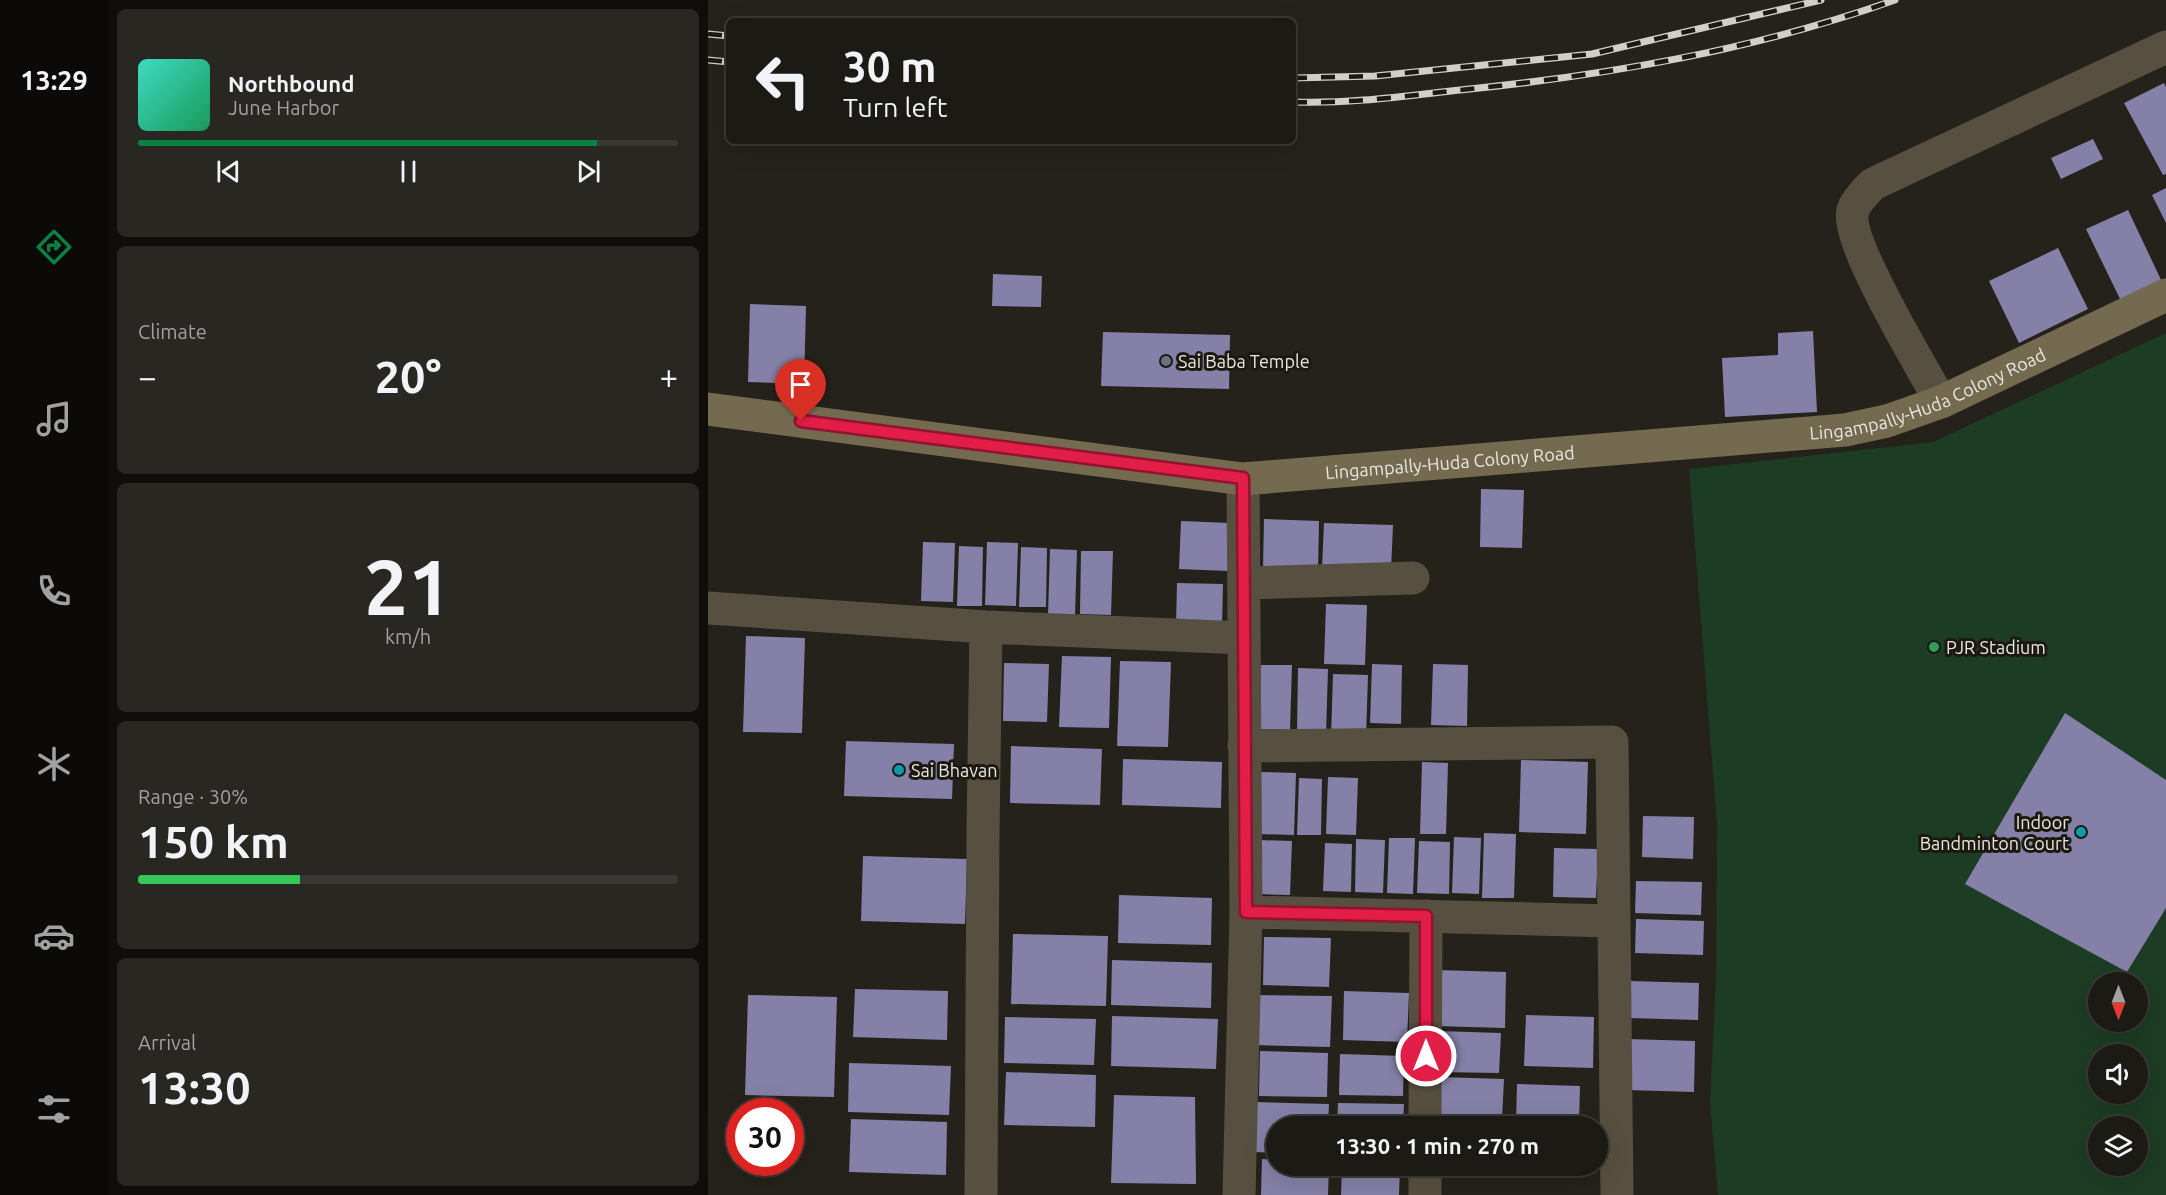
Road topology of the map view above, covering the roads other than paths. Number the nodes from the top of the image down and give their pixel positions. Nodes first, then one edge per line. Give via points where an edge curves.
1 (2166, 47) edge
2 (2166, 294) edge
3 (1941, 402) junction
4 (708, 409) edge
5 (1243, 478) junction
6 (1413, 578) dead end
7 (1244, 583) junction
8 (708, 609) edge
9 (986, 627) junction
10 (1244, 638) junction
11 (1244, 746) junction
12 (1246, 912) junction
13 (1426, 916) junction
14 (1614, 921) junction
15 (1425, 1116) edge
16 (1425, 1176) edge
17 (981, 1195) edge
18 (1239, 1195) edge
19 (1425, 1195) edge
20 (1617, 1195) edge

1 - 3 street via 1873,184 1853,210 1853,230 1865,263
2 - 3 street, Lingampally-Huda Colony Road
3 - 5 street, Lingampally-Huda Colony Road via 1887,421 1845,430
4 - 5 street, Lingampally-Huda Colony Road
5 - 7 street
6 - 7 street
7 - 10 street
8 - 9 street
9 - 10 street
9 - 17 street
10 - 11 street
11 - 12 street
11 - 14 street via 1612,742
12 - 13 street
12 - 18 street
13 - 14 street
13 - 15 street
14 - 20 street
16 - 19 street

